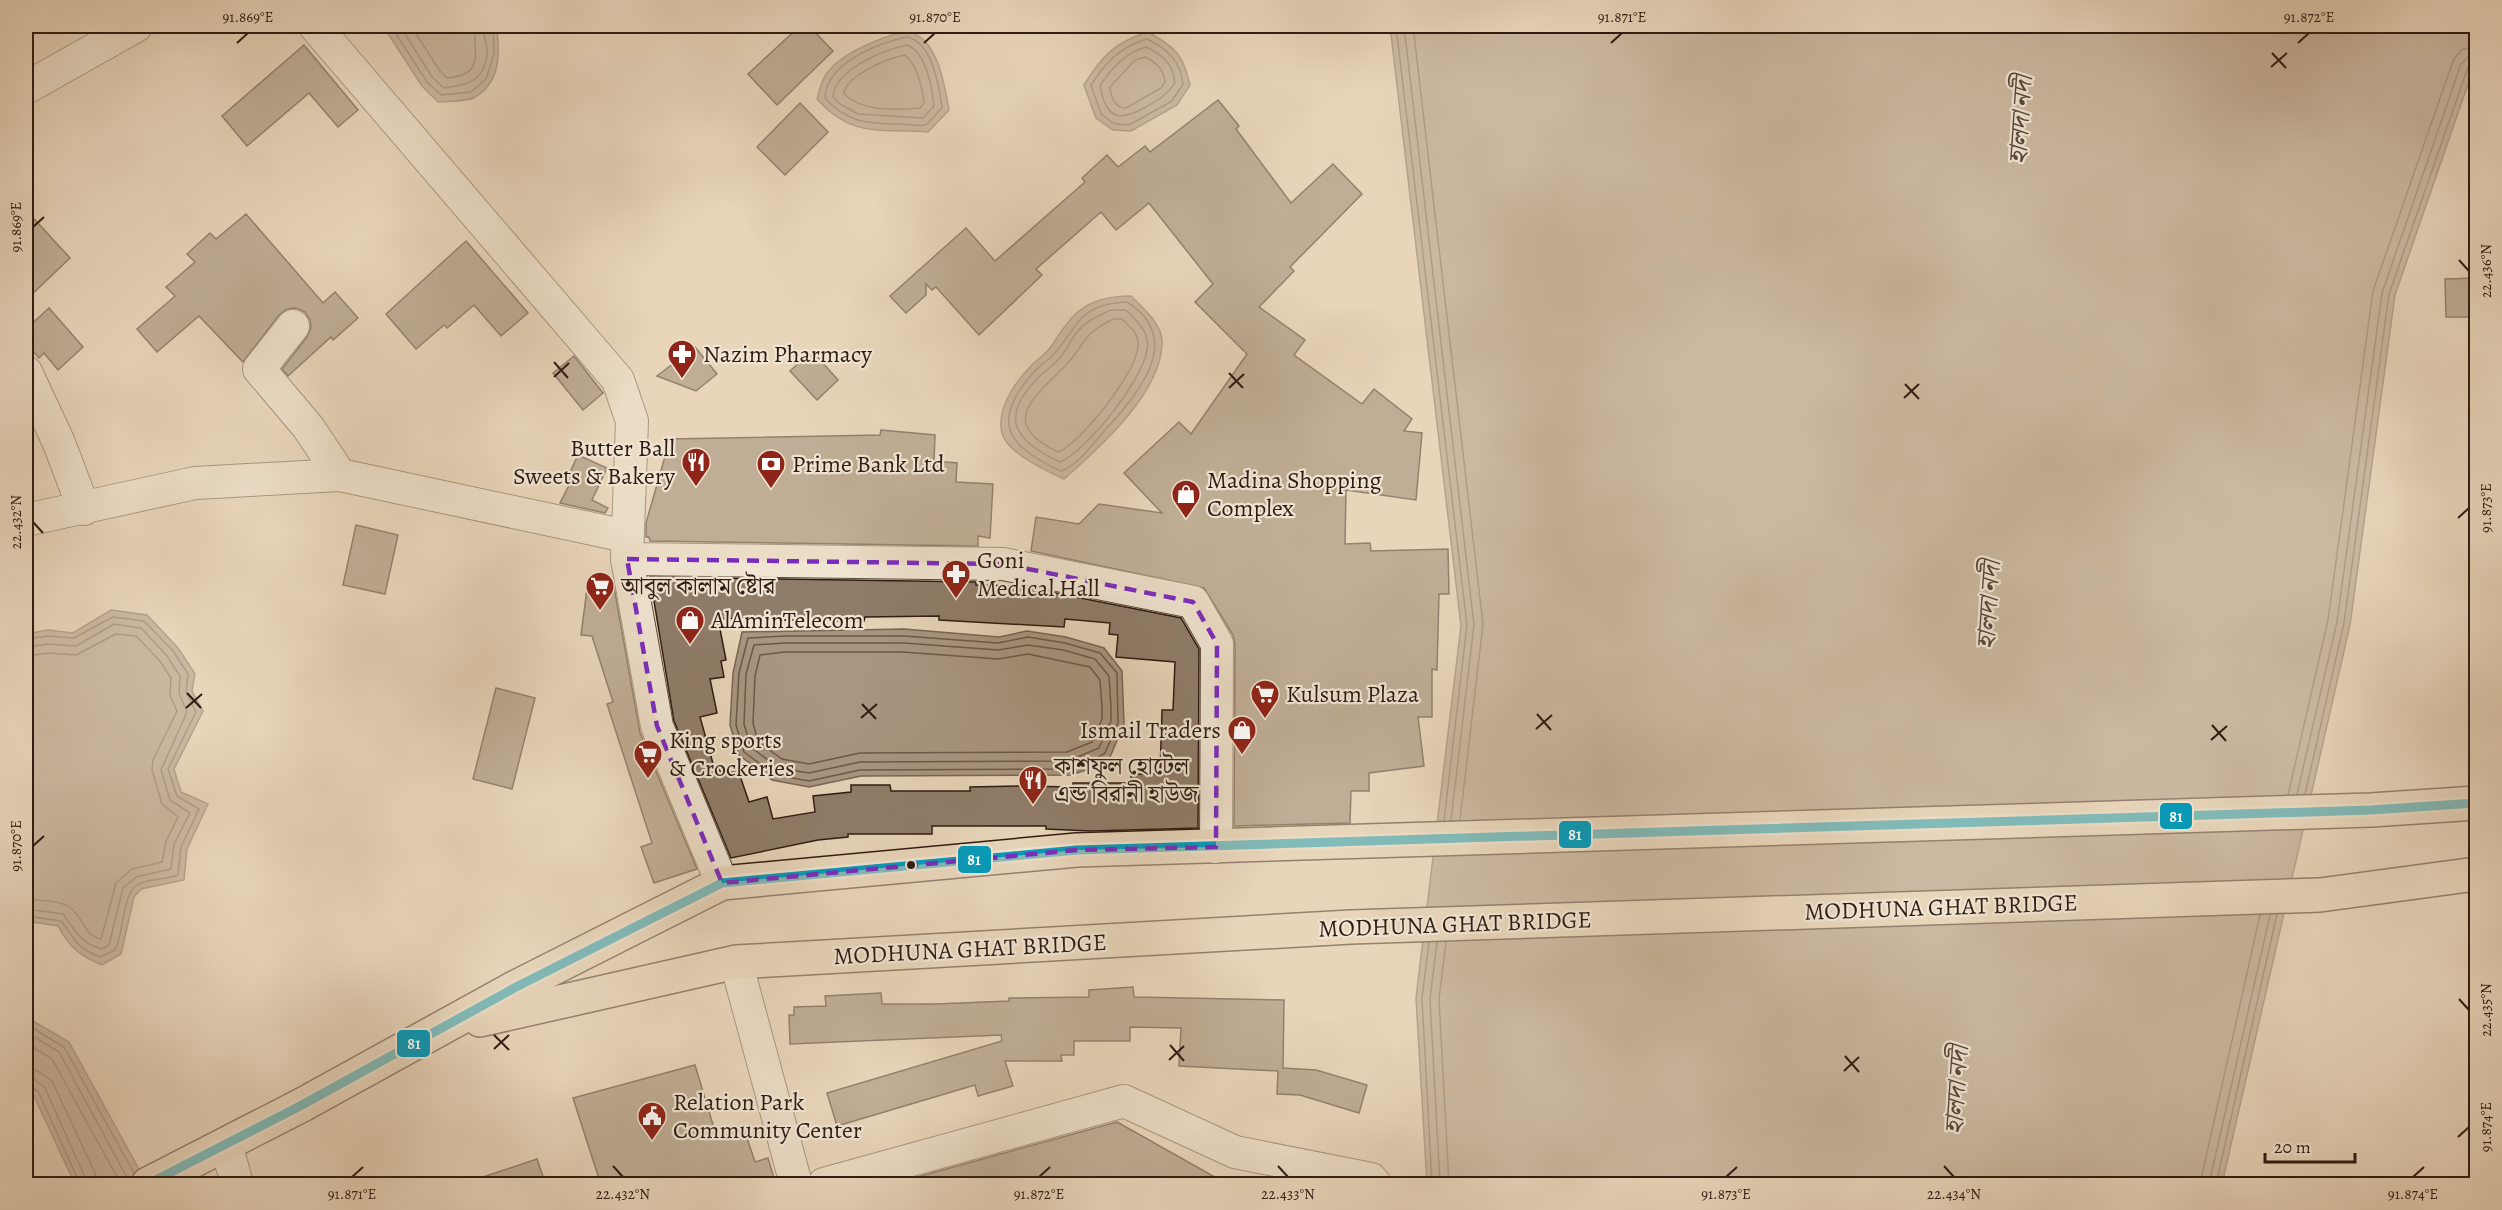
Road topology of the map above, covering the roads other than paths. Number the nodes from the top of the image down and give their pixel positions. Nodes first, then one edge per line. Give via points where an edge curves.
1 (136, 26) edge
2 (315, 26) edge
3 (26, 88) edge
4 (293, 327) dead end
5 (26, 372) edge
6 (340, 475) junction
7 (84, 509) junction
8 (26, 520) edge
9 (626, 548) junction
10 (2476, 803) edge
11 (1216, 847) junction
12 (2476, 874) edge
13 (722, 882) junction
14 (736, 962) junction
15 (440, 1029) junction
16 (226, 1144) junction
17 (158, 1179) edge
18 (237, 1185) edge
19 (796, 1185) edge
20 (824, 1185) edge
21 (1375, 1185) edge

1 - 3 street
2 - 9 street via 618,381 632,421
4 - 6 street via 259,369 309,427
5 - 7 street
6 - 7 street via 195,483
6 - 9 street
7 - 8 street
9 - 11 street via 1004,564 1193,602 1217,644
9 - 13 street via 657,726
10 - 11 main road via 2371,810
11 - 13 main road via 1077,850
12 - 14 main road, MODHUNA GHAT BRIDGE via 2320,895 1351,927
13 - 15 main road
14 - 15 main road, MODHUNA GHAT BRIDGE
14 - 19 street
15 - 16 main road
16 - 17 main road
16 - 18 street
20 - 21 street via 1124,1101 1235,1152 1371,1179

